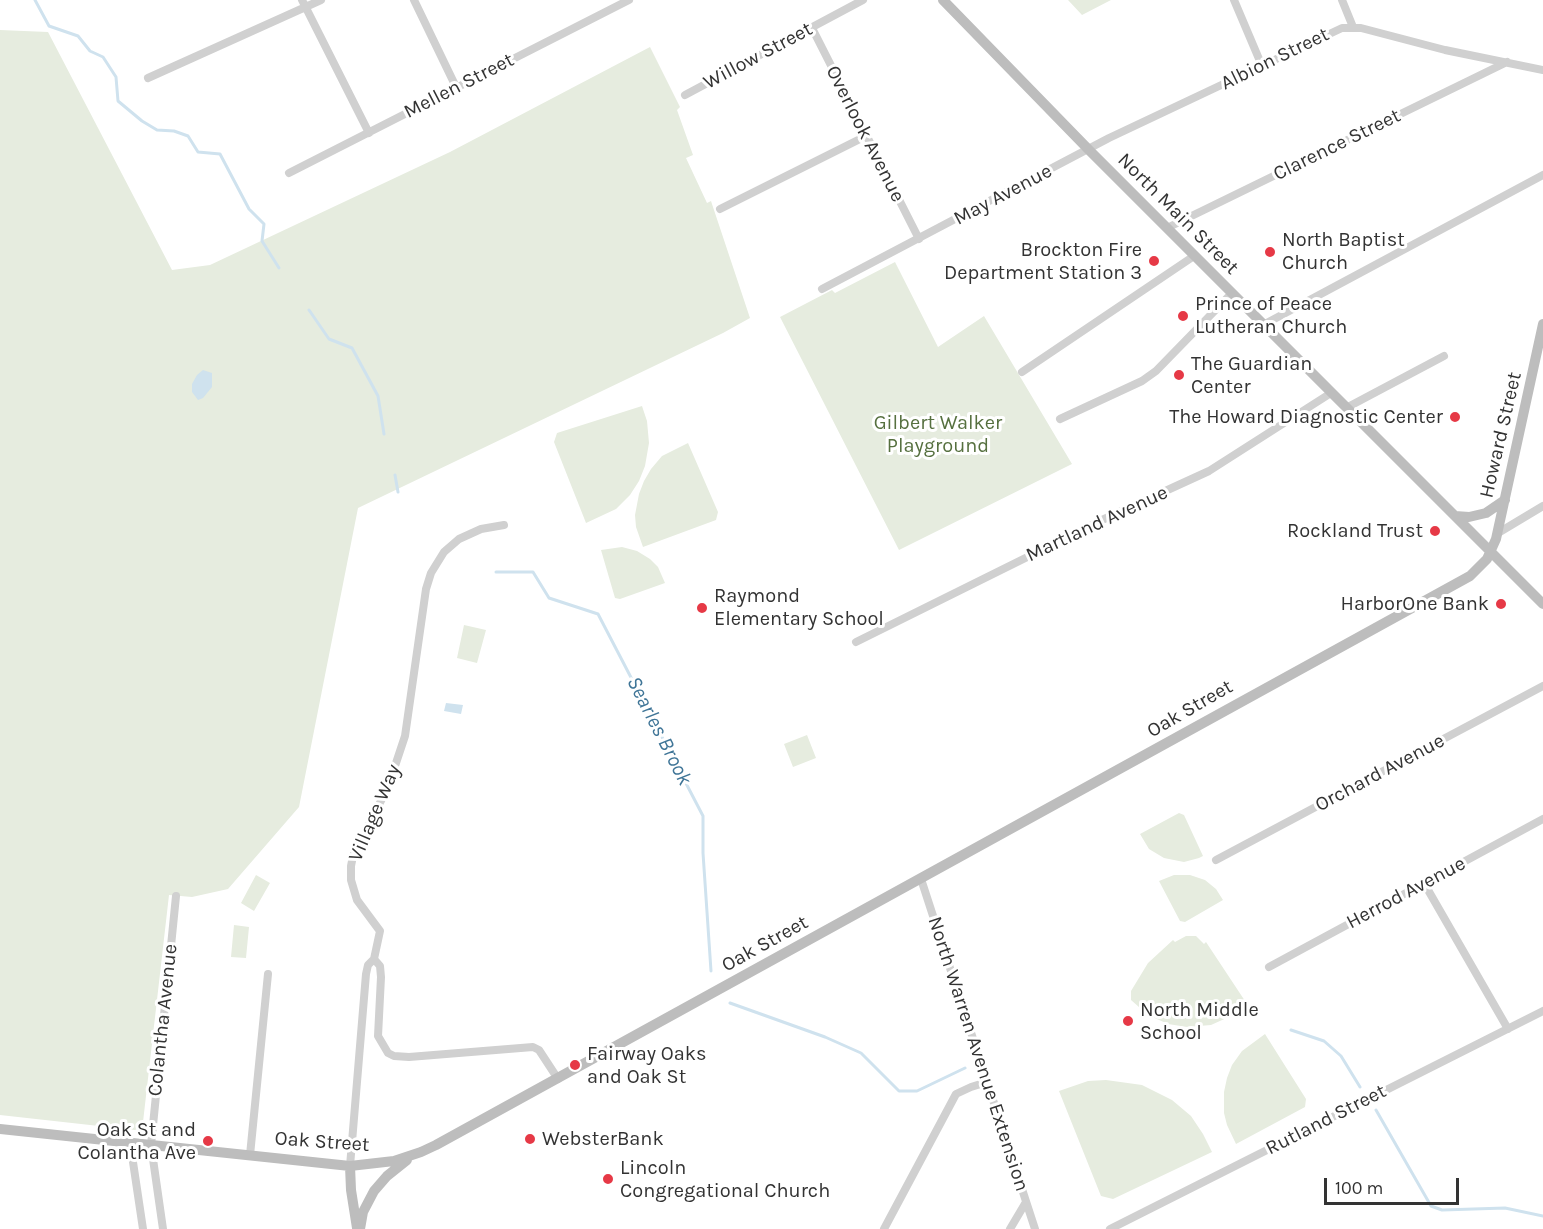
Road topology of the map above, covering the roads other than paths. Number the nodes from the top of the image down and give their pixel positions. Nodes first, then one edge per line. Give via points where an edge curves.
1 (321, 0) edge
2 (414, 0) edge
3 (629, 0) edge
4 (863, 0) edge
5 (943, 0) edge
6 (1234, 0) edge
7 (1342, 0) edge
8 (304, 4) edge
9 (1353, 27) junction
10 (812, 28) junction
11 (1507, 62) junction
12 (1262, 66) junction
13 (1543, 70) edge
14 (148, 78) dead end
15 (456, 87) junction
16 (685, 95) dead end
17 (369, 133) junction
18 (866, 136) junction
19 (1089, 150) junction
20 (290, 173) dead end
21 (1543, 175) edge
22 (720, 209) dead end
23 (1167, 228) junction
24 (919, 239) junction
25 (1194, 256) junction
26 (822, 288) dead end
27 (1232, 293) junction
28 (1543, 324) edge
29 (1263, 325) junction
30 (1444, 356) dead end
31 (1022, 372) dead end
32 (1330, 393) junction
33 (1346, 408) junction
34 (1060, 420) dead end
35 (1505, 500) junction
36 (1543, 506) edge
37 (1455, 516) junction
38 (504, 525) dead end
39 (1497, 533) junction
40 (1491, 553) junction
41 (1543, 604) edge
42 (856, 642) dead end
43 (1543, 686) edge
44 (1543, 819) edge
45 (1216, 860) dead end
46 (921, 879) junction
47 (1424, 883) junction
48 (176, 896) dead end
49 (374, 959) junction
50 (1269, 967) dead end
51 (267, 974) dead end
52 (1543, 1011) edge
53 (1508, 1029) junction
54 (558, 1079) junction
55 (987, 1082) junction
56 (0, 1129) edge
57 (130, 1142) junction
58 (151, 1145) junction
59 (250, 1155) junction
60 (412, 1155) junction
61 (350, 1166) junction
62 (1026, 1202) junction
63 (143, 1229) edge
64 (163, 1229) edge
65 (359, 1229) edge
66 (884, 1229) edge
67 (1010, 1229) edge
68 (1035, 1229) edge
69 (1110, 1229) edge

1 - 8 street
2 - 15 street
3 - 15 street, Mellen Street
4 - 10 street, Willow Street
5 - 19 main road, North Main Street
6 - 12 street
7 - 9 street
8 - 14 street
8 - 17 street
9 - 11 street, Albion Street
9 - 12 street, Albion Street via 1337,29
10 - 16 street, Willow Street
10 - 18 street, Overlook Avenue
11 - 13 street, Albion Street
11 - 23 street, Clarence Street
12 - 19 street, Albion Street
15 - 17 street, Mellen Street
17 - 20 street, Mellen Street
18 - 22 street
18 - 24 street, Overlook Avenue
19 - 23 main road, North Main Street
19 - 24 street, May Avenue
21 - 29 street
23 - 25 main road, North Main Street
24 - 26 street, May Avenue
25 - 27 main road, North Main Street
25 - 31 street
27 - 29 main road, North Main Street
27 - 34 street via 1156,371
28 - 35 main road, Howard Street
29 - 32 main road, North Main Street
30 - 33 street
32 - 33 main road, North Main Street
32 - 42 street, Martland Avenue via 1209,471
33 - 37 main road, North Main Street
35 - 37 main road via 1486,513
35 - 39 main road, Howard Street
36 - 39 street
37 - 40 main road, North Main Street
38 - 49 street, Village Way via 481,528 459,539 440,558 427,583 405,736 388,787 355,850 351,866 357,900 380,931
39 - 40 main road, Howard Street
40 - 41 main road, North Main Street
40 - 46 main road, Oak Street via 1459,583
43 - 45 street, Orchard Avenue
44 - 47 street, Herrod Avenue
46 - 54 main road, Oak Street
46 - 55 street, North Warren Avenue Extension
47 - 50 street, Herrod Avenue
47 - 53 street
48 - 58 street, Colantha Avenue
49 - 54 street, Village Way via 380,966 381,977 378,1036 388,1053 409,1057 533,1047
49 - 61 street via 368,965
51 - 59 street
52 - 53 street, Rutland Street
53 - 69 street, Rutland Street
54 - 60 main road, Oak Street
55 - 62 street, North Warren Avenue Extension
55 - 66 street via 956,1094
56 - 57 main road, Oak Street
57 - 58 main road, Oak Street
57 - 63 street
58 - 59 main road, Oak Street
58 - 64 street, Colantha Avenue
59 - 61 main road, Oak Street
60 - 61 main road, Oak Street
60 - 65 main road via 374,1191
61 - 65 main road
62 - 67 street
62 - 68 street, North Warren Avenue Extension

